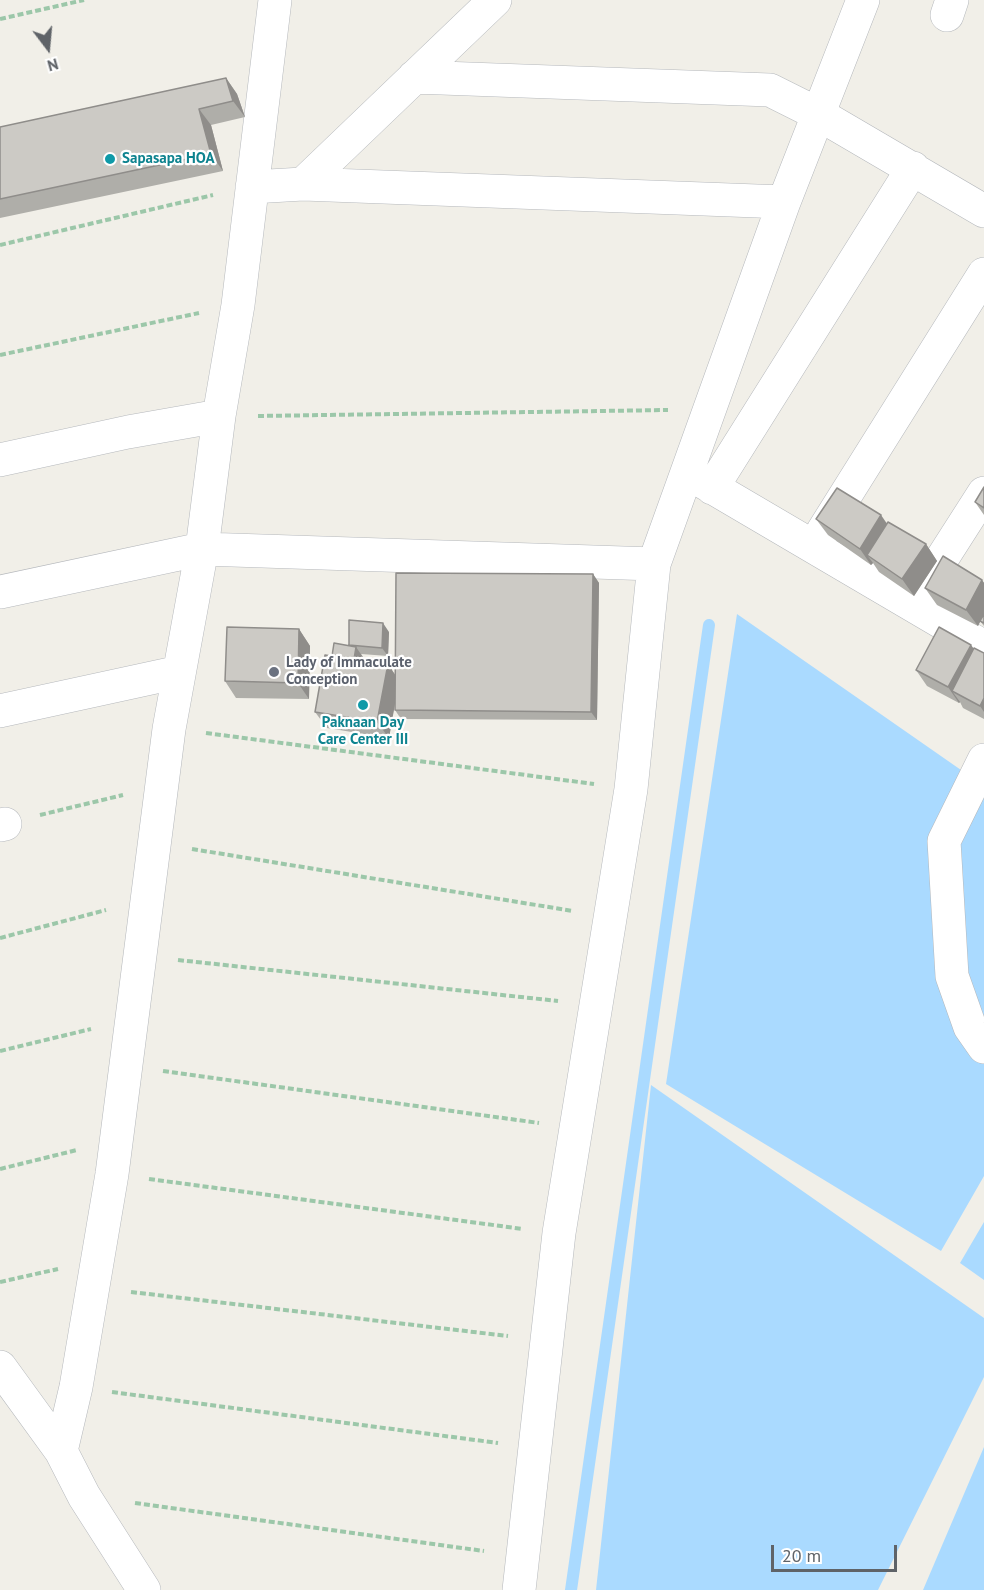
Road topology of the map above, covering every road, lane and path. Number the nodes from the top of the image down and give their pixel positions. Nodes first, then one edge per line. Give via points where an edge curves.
1 (84, 0) edge
2 (275, 0) edge
3 (495, 0) edge
4 (863, 0) edge
5 (0, 19) edge
6 (414, 77) junction
7 (820, 115) junction
8 (913, 168) junction
9 (303, 184) junction
10 (252, 186) junction
11 (784, 202) junction
12 (984, 211) edge
13 (0, 244) edge
14 (984, 274) edge
15 (238, 305) junction
16 (0, 354) edge
17 (709, 410) junction
18 (219, 416) junction
19 (0, 459) edge
20 (700, 481) junction
21 (984, 493) edge
22 (813, 548) junction
23 (202, 549) junction
24 (654, 564) junction
25 (0, 592) edge
26 (913, 604) junction
27 (984, 647) edge
28 (179, 672) junction
29 (0, 711) edge
30 (169, 729) junction
31 (984, 760) edge
32 (162, 785) junction
33 (631, 789) junction
34 (2, 824) edge
35 (155, 843) junction
36 (147, 900) junction
37 (612, 918) junction
38 (0, 938) edge
39 (140, 956) junction
40 (594, 1005) junction
41 (133, 1018) junction
42 (984, 1047) edge
43 (0, 1051) edge
44 (127, 1066) junction
45 (576, 1128) junction
46 (115, 1141) junction
47 (0, 1169) edge
48 (112, 1174) junction
49 (559, 1233) junction
50 (95, 1274) junction
51 (0, 1282) edge
52 (548, 1341) junction
53 (0, 1367) edge
54 (76, 1387) junction
55 (534, 1448) junction
56 (61, 1450) junction
57 (84, 1496) junction
58 (523, 1556) junction
59 (144, 1590) edge
60 (519, 1590) edge

1 - 5 path
2 - 10 street
3 - 6 street
4 - 7 street
6 - 7 street via 770,90
6 - 9 street
7 - 8 street
7 - 11 street
8 - 12 street
8 - 20 street
9 - 10 street
9 - 11 street
10 - 13 path
10 - 15 street
11 - 17 street
14 - 22 street
15 - 16 path
15 - 18 street
17 - 18 path
17 - 20 street
18 - 19 street
18 - 23 street
20 - 22 street
20 - 24 street
21 - 26 street
22 - 26 street
23 - 24 street
23 - 25 street
23 - 28 street
24 - 33 street
26 - 27 street
28 - 29 street
28 - 30 street
30 - 32 street
30 - 33 path
31 - 42 street via 944,841 952,976 970,1027
32 - 34 path
32 - 35 street
33 - 37 street
35 - 36 street
35 - 37 path
36 - 38 path
36 - 39 street
37 - 40 street
39 - 40 path
39 - 41 street
40 - 45 street
41 - 43 path
41 - 44 street
44 - 45 path
44 - 46 street
45 - 49 street
46 - 47 path
46 - 48 street
48 - 49 path
48 - 50 street
49 - 52 street
50 - 51 path
50 - 52 path
50 - 54 street
52 - 55 street
53 - 56 street
54 - 55 path
54 - 56 street
55 - 58 street
56 - 57 street
57 - 58 path
57 - 59 street
58 - 60 street

